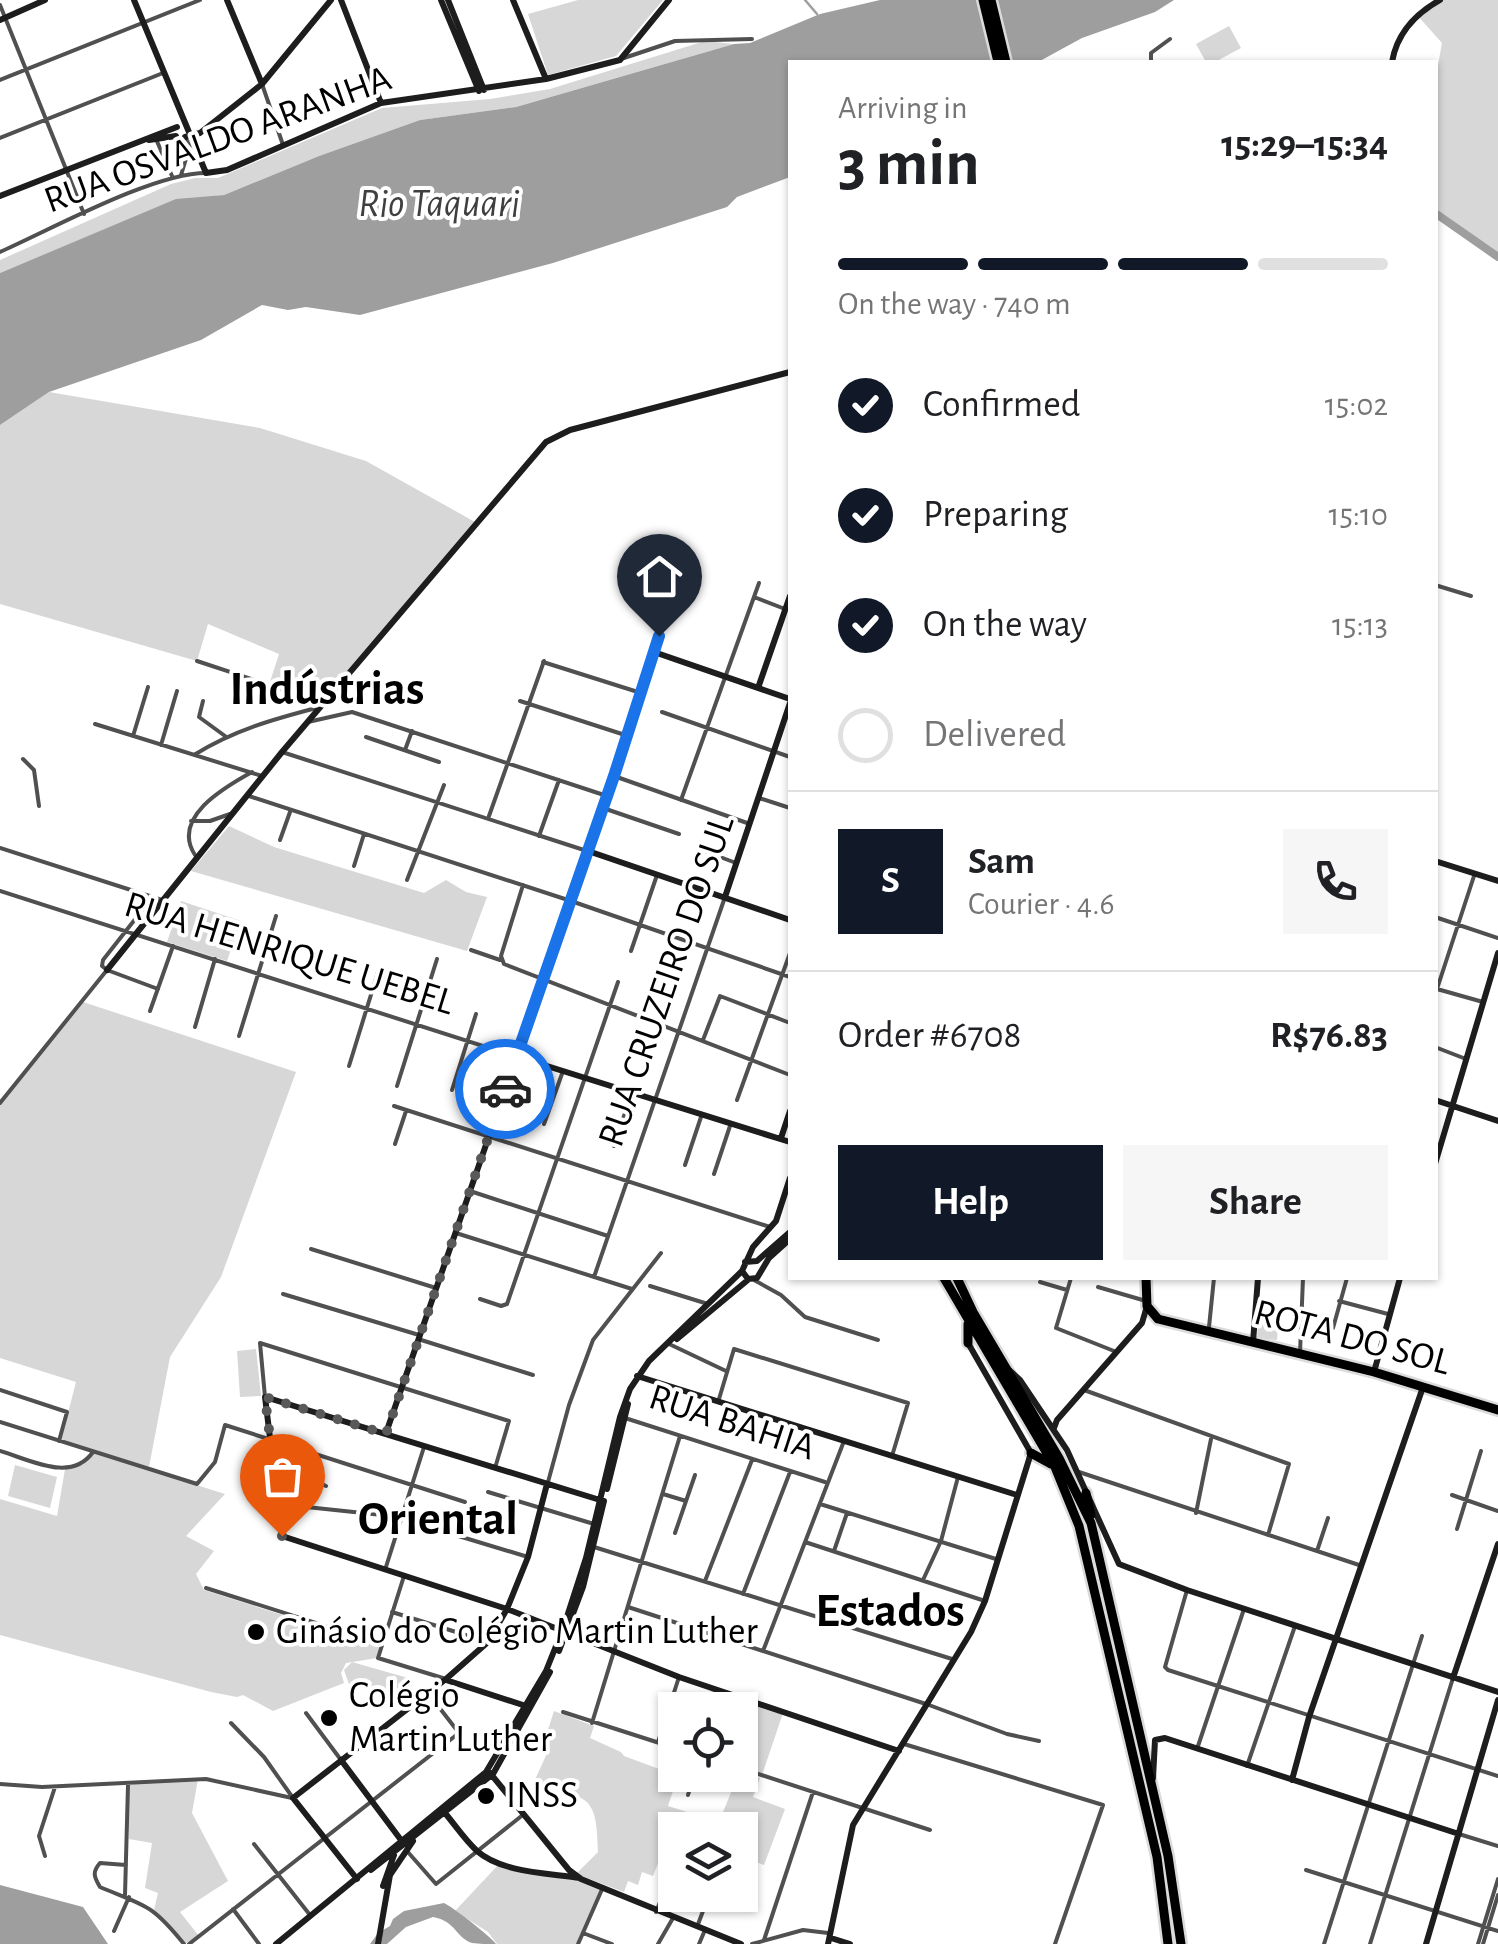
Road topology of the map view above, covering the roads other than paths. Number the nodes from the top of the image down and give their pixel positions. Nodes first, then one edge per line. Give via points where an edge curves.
1 (45, 0) edge
2 (134, 0) edge
3 (200, 0) edge
4 (226, 0) edge
5 (331, 0) edge
6 (341, 0) edge
7 (444, 0) edge
8 (514, 0) edge
9 (670, 0) edge
10 (984, 0) edge
11 (991, 0) edge
12 (1440, 0) edge
13 (0, 5) edge
14 (2, 18) edge
15 (143, 23) junction
16 (752, 39) dead end
17 (1170, 39) dead end
18 (620, 60) junction
19 (998, 60) edge
20 (1006, 60) edge
21 (1151, 60) edge
22 (1393, 60) edge
23 (26, 70) junction
24 (164, 72) junction
25 (546, 79) junction
26 (0, 80) edge
27 (262, 84) junction
28 (481, 90) junction
29 (381, 103) junction
30 (46, 120) junction
31 (183, 132) junction
32 (0, 138) edge
33 (156, 139) junction
34 (142, 140) junction
35 (283, 145) junction
36 (67, 171) junction
37 (206, 173) junction
38 (181, 175) junction
39 (173, 178) junction
40 (0, 196) edge
41 (84, 214) junction
42 (0, 252) edge
43 (788, 373) edge
44 (759, 583) dead end
45 (1438, 586) edge
46 (1470, 596) dead end
47 (754, 597) junction
48 (788, 610) edge
49 (659, 636) dead end
50 (654, 652) junction
51 (196, 661) dead end
52 (724, 676) junction
53 (148, 687) dead end
54 (758, 688) junction
55 (176, 691) dead end
56 (641, 694) junction
57 (788, 700) edge
58 (203, 701) dead end
59 (520, 702) dead end
60 (322, 705) junction
61 (530, 705) junction
62 (788, 707) edge
63 (662, 712) dead end
64 (308, 722) junction
65 (95, 724) dead end
66 (706, 729) junction
67 (412, 731) junction
68 (133, 736) junction
69 (224, 736) junction
70 (628, 736) junction
71 (366, 738) dead end
72 (161, 745) junction
73 (405, 750) junction
74 (773, 751) junction
75 (282, 752) junction
76 (194, 754) junction
77 (788, 755) edge
78 (23, 759) dead end
79 (439, 762) dead end
80 (509, 762) junction
81 (252, 772) junction
82 (262, 776) junction
83 (614, 776) junction
84 (558, 780) junction
85 (444, 785) dead end
86 (248, 795) junction
87 (607, 796) junction
88 (758, 798) junction
89 (682, 800) junction
90 (436, 801) junction
91 (39, 806) dead end
92 (788, 807) edge
93 (603, 808) junction
94 (291, 811) junction
95 (232, 814) junction
96 (489, 818) junction
97 (191, 821) junction
98 (750, 824) junction
99 (364, 834) junction
100 (679, 834) dead end
101 (539, 836) junction
102 (280, 840) dead end
103 (0, 848) edge
104 (699, 849) dead end
105 (587, 851) junction
106 (417, 852) junction
107 (196, 856) junction
108 (736, 863) junction
109 (1438, 863) edge
110 (354, 866) dead end
111 (1475, 874) junction
112 (657, 875) junction
113 (407, 880) dead end
114 (1498, 881) edge
115 (523, 885) junction
116 (0, 891) edge
117 (152, 897) junction
118 (724, 897) junction
119 (162, 900) junction
120 (571, 901) junction
121 (276, 916) dead end
122 (1438, 917) edge
123 (788, 919) edge
124 (640, 924) junction
125 (1458, 924) junction
126 (124, 932) junction
127 (134, 935) junction
128 (1498, 938) edge
129 (173, 946) junction
130 (708, 948) junction
131 (471, 950) dead end
132 (632, 952) dead end
133 (1498, 952) edge
134 (788, 958) edge
135 (215, 959) junction
136 (436, 959) dead end
137 (503, 962) junction
138 (107, 970) junction
139 (378, 972) dead end
140 (259, 974) junction
141 (782, 974) junction
142 (788, 976) edge
143 (1438, 976) edge
144 (543, 978) junction
145 (618, 982) dead end
146 (158, 989) junction
147 (1438, 992) edge
148 (1482, 1002) junction
149 (611, 1004) junction
150 (367, 1008) junction
151 (150, 1010) dead end
152 (476, 1014) dead end
153 (767, 1014) junction
154 (788, 1022) edge
155 (416, 1023) junction
156 (195, 1026) dead end
157 (680, 1031) junction
158 (239, 1036) dead end
159 (468, 1040) junction
160 (703, 1040) junction
161 (1438, 1048) edge
162 (515, 1056) junction
163 (1466, 1059) junction
164 (750, 1060) junction
165 (349, 1066) dead end
166 (563, 1071) junction
167 (788, 1075) edge
168 (587, 1079) junction
169 (397, 1086) dead end
170 (452, 1090) dead end
171 (632, 1092) junction
172 (656, 1100) junction
173 (737, 1100) dead end
174 (1438, 1101) edge
175 (0, 1104) edge
176 (394, 1106) dead end
177 (1452, 1106) junction
178 (406, 1111) junction
179 (702, 1114) junction
180 (788, 1116) edge
181 (1498, 1121) edge
182 (732, 1123) junction
183 (544, 1124) dead end
184 (489, 1136) junction
185 (780, 1138) junction
186 (788, 1141) edge
187 (395, 1144) dead end
188 (614, 1146) dead end
189 (1438, 1154) edge
190 (558, 1158) junction
191 (684, 1165) dead end
192 (714, 1174) dead end
193 (628, 1181) junction
194 (788, 1185) edge
195 (470, 1191) junction
196 (539, 1214) junction
197 (772, 1227) junction
198 (456, 1232) junction
199 (609, 1236) junction
200 (788, 1236) edge
201 (788, 1237) edge
202 (755, 1246) junction
203 (312, 1249) dead end
204 (662, 1253) dead end
205 (525, 1254) junction
206 (756, 1260) junction
207 (762, 1269) junction
208 (741, 1270) junction
209 (594, 1276) junction
210 (751, 1279) junction
211 (952, 1280) edge
212 (1070, 1280) edge
213 (1148, 1280) edge
214 (1214, 1280) edge
215 (1258, 1280) edge
216 (1303, 1280) edge
217 (1346, 1280) edge
218 (1399, 1280) edge
219 (1040, 1282) dead end
220 (650, 1286) dead end
221 (1098, 1287) dead end
222 (436, 1288) junction
223 (634, 1290) junction
224 (1067, 1290) junction
225 (283, 1294) dead end
226 (480, 1299) dead end
227 (1147, 1301) junction
228 (1340, 1301) junction
229 (709, 1304) junction
230 (1388, 1314) junction
231 (966, 1316) junction
232 (1158, 1319) junction
233 (1142, 1323) junction
234 (1334, 1328) dead end
235 (1208, 1331) junction
236 (418, 1337) junction
237 (878, 1340) dead end
238 (1253, 1342) junction
239 (668, 1344) junction
240 (968, 1344) joint
241 (1117, 1352) junction
242 (1300, 1354) junction
243 (1007, 1368) junction
244 (727, 1372) junction
245 (1374, 1372) junction
246 (533, 1374) dead end
247 (639, 1376) junction
248 (400, 1386) junction
249 (1424, 1386) junction
250 (0, 1390) edge
251 (1084, 1390) junction
252 (265, 1397) junction
253 (718, 1402) junction
254 (1498, 1410) edge
255 (622, 1417) junction
256 (0, 1422) edge
257 (1053, 1424) junction
258 (386, 1434) junction
259 (680, 1436) junction
260 (1212, 1438) junction
261 (60, 1440) junction
262 (270, 1440) junction
263 (844, 1441) junction
264 (424, 1446) junction
265 (0, 1451) edge
266 (1481, 1451) dead end
267 (93, 1452) junction
268 (1032, 1453) junction
269 (892, 1456) junction
270 (752, 1458) junction
271 (1055, 1467) junction
272 (495, 1468) junction
273 (791, 1471) junction
274 (1079, 1472) junction
275 (695, 1474) dead end
276 (958, 1477) junction
277 (1093, 1478) junction
278 (827, 1482) junction
279 (547, 1484) junction
280 (412, 1485) junction
281 (326, 1486) dead end
282 (1085, 1490) junction
283 (488, 1492) dead end
284 (662, 1494) junction
285 (1017, 1495) junction
286 (1452, 1495) dead end
287 (600, 1500) junction
288 (1464, 1500) junction
289 (686, 1501) junction
290 (466, 1502) dead end
291 (278, 1504) junction
292 (820, 1504) junction
293 (306, 1506) junction
294 (541, 1508) junction
295 (1498, 1511) edge
296 (847, 1512) junction
297 (1196, 1513) junction
298 (401, 1517) junction
299 (1328, 1518) dead end
300 (1091, 1523) junction
301 (594, 1524) junction
302 (1457, 1529) dead end
303 (442, 1531) dead end
304 (676, 1533) dead end
305 (1268, 1535) junction
306 (940, 1541) junction
307 (805, 1542) junction
308 (1498, 1544) edge
309 (594, 1547) junction
310 (1317, 1551) junction
311 (834, 1552) junction
312 (528, 1557) junction
313 (998, 1559) junction
314 (642, 1562) junction
315 (1363, 1566) junction
316 (385, 1570) junction
317 (404, 1576) junction
318 (923, 1580) junction
319 (704, 1582) junction
320 (206, 1588) dead end
321 (1187, 1590) junction
322 (743, 1594) junction
323 (986, 1601) junction
324 (780, 1605) junction
325 (628, 1608) junction
326 (507, 1609) junction
327 (1244, 1609) junction
328 (392, 1612) junction
329 (1295, 1626) junction
330 (564, 1632) junction
331 (1422, 1636) dead end
332 (1337, 1640) junction
333 (488, 1642) junction
334 (382, 1644) junction
335 (763, 1651) junction
336 (614, 1654) junction
337 (956, 1660) junction
338 (1413, 1665) junction
339 (679, 1677) junction
340 (1453, 1678) junction
341 (446, 1680) junction
342 (1219, 1686) junction
343 (674, 1692) edge
344 (428, 1694) junction
345 (1498, 1696) edge
346 (1268, 1702) junction
347 (929, 1705) junction
348 (528, 1706) junction
349 (564, 1712) dead end
350 (306, 1714) dead end
351 (1309, 1716) junction
352 (231, 1723) dead end
353 (592, 1723) junction
354 (1039, 1741) dead end
355 (658, 1742) edge
356 (1388, 1742) junction
357 (901, 1747) junction
358 (1196, 1750) junction
359 (1432, 1754) junction
360 (340, 1760) junction
361 (1247, 1766) junction
362 (1479, 1770) junction
363 (490, 1773) junction
364 (758, 1774) edge
365 (1498, 1776) edge
366 (1292, 1780) junction
367 (0, 1784) edge
368 (1152, 1784) junction
369 (128, 1785) junction
370 (55, 1787) junction
371 (813, 1792) junction
372 (294, 1798) junction
373 (372, 1802) junction
374 (1369, 1804) junction
375 (862, 1808) junction
376 (444, 1812) junction
377 (524, 1814) junction
378 (1410, 1819) junction
379 (930, 1830) dead end
380 (1459, 1834) junction
381 (325, 1838) junction
382 (254, 1844) dead end
383 (402, 1846) junction
384 (1498, 1846) edge
385 (477, 1851) junction
386 (45, 1856) dead end
387 (126, 1865) junction
388 (569, 1870) junction
389 (1306, 1870) dead end
390 (278, 1874) junction
391 (561, 1876) junction
392 (357, 1879) junction
393 (581, 1879) junction
394 (1498, 1879) edge
395 (1344, 1883) junction
396 (603, 1887) junction
397 (1498, 1895) edge
398 (127, 1896) junction
399 (1386, 1896) junction
400 (658, 1907) edge
401 (233, 1909) junction
402 (656, 1912) junction
403 (705, 1912) edge
404 (1436, 1912) junction
405 (311, 1916) junction
406 (672, 1918) junction
407 (1486, 1927) junction
408 (701, 1929) junction
409 (114, 1930) dead end
410 (1498, 1931) edge
411 (583, 1933) junction
412 (831, 1938) edge
413 (764, 1940) junction
414 (186, 1944) edge
415 (259, 1944) edge
416 (276, 1944) edge
417 (378, 1944) edge
418 (578, 1944) edge
419 (612, 1944) edge
420 (658, 1944) edge
421 (699, 1944) edge
422 (742, 1944) edge
423 (752, 1944) edge
424 (850, 1944) edge
425 (1055, 1944) edge
426 (1168, 1944) edge
427 (1181, 1944) edge
428 (1324, 1944) edge
429 (1370, 1944) edge
430 (1426, 1944) edge
431 (1480, 1944) edge

1 - 14 street
2 - 15 street
3 - 15 street
4 - 27 street
5 - 27 street
6 - 29 street
7 - 28 street
8 - 25 street
9 - 18 street
10 - 19 highway
11 - 20 highway
12 - 22 street via 1411,21
13 - 14 street
14 - 23 street
15 - 23 street
15 - 24 street
16 - 18 street, RUA OSVALDO ARANHA via 676,41
17 - 21 street
18 - 25 street, RUA OSVALDO ARANHA
23 - 26 street
23 - 30 street
24 - 30 street
24 - 31 street
25 - 28 street, RUA OSVALDO ARANHA
27 - 31 street via 204,128
27 - 35 street
28 - 29 street, RUA OSVALDO ARANHA
29 - 35 street, RUA OSVALDO ARANHA
30 - 32 street
30 - 36 street
31 - 33 street
31 - 34 street
31 - 37 street
31 - 38 street via 190,144
33 - 34 street
33 - 39 street
34 - 36 street
35 - 37 street, RUA OSVALDO ARANHA
36 - 40 street
36 - 41 street
37 - 38 street, RUA OSVALDO ARANHA
38 - 39 street, RUA OSVALDO ARANHA
39 - 41 street, RUA OSVALDO ARANHA
41 - 42 street, RUA OSVALDO ARANHA
43 - 60 street via 549,439
44 - 47 street
45 - 46 street
47 - 48 street
47 - 52 street
48 - 54 street
49 - 50 street
50 - 52 street
50 - 56 street
51 - 60 street
52 - 54 street
52 - 66 street
53 - 68 street
54 - 57 street
55 - 72 street
56 - 61 street via 544,662
56 - 70 street
58 - 69 street via 199,717
59 - 61 street
60 - 64 street
60 - 69 street
61 - 70 street
61 - 80 street
62 - 74 street, RUA CRUZEIRO DO SUL
63 - 66 street
64 - 67 street via 352,712
64 - 75 street
65 - 68 street
66 - 74 street
66 - 89 street
67 - 73 street
67 - 80 street
68 - 72 street
69 - 76 street
70 - 83 street
71 - 73 street
72 - 76 street
73 - 79 street
74 - 77 street
74 - 88 street, RUA CRUZEIRO DO SUL
75 - 82 street
75 - 90 street
76 - 81 street
78 - 91 street via 34,770
80 - 84 street
80 - 96 street
81 - 82 street
81 - 97 street via 215,795
82 - 86 street
83 - 87 street
83 - 89 street
84 - 87 street
84 - 101 street
85 - 90 street
86 - 94 street
86 - 95 street
87 - 93 street
88 - 92 street
88 - 98 street, RUA CRUZEIRO DO SUL
89 - 98 street
90 - 96 street
90 - 106 street
93 - 100 street
93 - 105 street
94 - 99 street
94 - 102 street
95 - 97 street
95 - 107 street
96 - 101 street
97 - 107 street via 188,836
98 - 108 street, RUA CRUZEIRO DO SUL
99 - 106 street
99 - 110 street
101 - 105 street
103 - 117 street
104 - 108 street
105 - 112 street
105 - 120 street
106 - 113 street
106 - 115 street
107 - 119 street
108 - 118 street, RUA CRUZEIRO DO SUL
109 - 111 street
111 - 114 street
111 - 125 street
112 - 118 street
112 - 124 street
115 - 120 street
115 - 137 street
116 - 126 street, RUA HENRIQUE UEBEL
117 - 119 street
117 - 126 street
118 - 123 street
118 - 130 street, RUA CRUZEIRO DO SUL
119 - 127 street
120 - 124 street
120 - 144 street
121 - 140 street
122 - 125 street
124 - 130 street
124 - 132 street
125 - 128 street
125 - 143 street
126 - 127 street, RUA HENRIQUE UEBEL
126 - 138 street via 103,960
127 - 129 street, RUA HENRIQUE UEBEL
127 - 138 street
129 - 135 street, RUA HENRIQUE UEBEL
129 - 146 street
130 - 141 street
130 - 157 street, RUA CRUZEIRO DO SUL
131 - 137 street
133 - 148 street
134 - 141 street
135 - 140 street, RUA HENRIQUE UEBEL
135 - 156 street
136 - 155 street
137 - 144 street
138 - 146 street
138 - 175 street
139 - 150 street
140 - 150 street, RUA HENRIQUE UEBEL
140 - 158 street
141 - 142 street
141 - 153 street
144 - 149 street
144 - 162 street
145 - 149 street
146 - 151 street
147 - 148 street
148 - 163 street
149 - 157 street
149 - 168 street
150 - 155 street, RUA HENRIQUE UEBEL
150 - 165 street
152 - 159 street
153 - 154 street
153 - 160 street via 720,996
153 - 164 street
155 - 159 street, RUA HENRIQUE UEBEL
155 - 169 street
157 - 160 street
157 - 172 street, RUA CRUZEIRO DO SUL
159 - 162 street, RUA HENRIQUE UEBEL
159 - 170 street
160 - 164 street
161 - 163 street
162 - 166 street, RUA HENRIQUE UEBEL
162 - 184 street
163 - 177 street
164 - 167 street
164 - 173 street
166 - 168 street, RUA HENRIQUE UEBEL
166 - 183 street
168 - 171 street, RUA HENRIQUE UEBEL
168 - 190 street
171 - 172 street, RUA HENRIQUE UEBEL
171 - 188 street
172 - 179 street, RUA HENRIQUE UEBEL
172 - 193 street, RUA CRUZEIRO DO SUL
174 - 177 street
176 - 178 street
177 - 181 street
177 - 189 street
178 - 184 street
178 - 187 street
179 - 182 street, RUA HENRIQUE UEBEL
179 - 191 street
180 - 185 street
182 - 185 street, RUA HENRIQUE UEBEL
182 - 192 street
184 - 190 street
184 - 195 street
185 - 186 street, RUA HENRIQUE UEBEL
190 - 193 street
190 - 196 street
193 - 197 street
193 - 199 street, RUA CRUZEIRO DO SUL
194 - 197 street
195 - 196 street
195 - 198 street
196 - 199 street
196 - 205 street
197 - 202 street
198 - 205 street
198 - 222 street
199 - 209 street, RUA CRUZEIRO DO SUL
200 - 206 street
201 - 207 street
202 - 206 street
202 - 208 street
202 - 208 street
203 - 222 street
204 - 223 street
205 - 209 street
205 - 226 street via 507,1304
206 - 207 street
206 - 208 street
207 - 210 street
208 - 210 street
208 - 229 street
209 - 223 street
210 - 237 street via 805,1317
210 - 239 street
211 - 231 highway
211 - 243 highway
212 - 224 street
213 - 227 highway
214 - 235 street
215 - 238 street
216 - 242 street
217 - 228 street
218 - 230 street
219 - 224 street
220 - 229 street
221 - 227 street
222 - 236 street
223 - 279 street via 593,1340
224 - 241 street via 1056,1328
225 - 236 street
227 - 232 highway
227 - 233 street
228 - 230 street
228 - 234 street
229 - 239 street
230 - 245 street
231 - 240 highway
231 - 271 highway
232 - 233 street
232 - 235 highway, ROTA DO SOL
233 - 241 street
235 - 238 highway, ROTA DO SOL
236 - 246 street
236 - 248 street
238 - 242 highway, ROTA DO SOL
239 - 244 street
239 - 247 street
240 - 268 street
241 - 251 street
242 - 245 highway, ROTA DO SOL
243 - 257 street
243 - 300 highway
244 - 253 street
244 - 269 street via 734,1348 908,1403
245 - 249 highway, ROTA DO SOL
247 - 253 street
247 - 255 street
248 - 252 street via 260,1343
248 - 258 street
248 - 272 street via 510,1421
249 - 254 highway, ROTA DO SOL
249 - 315 street
250 - 261 street via 67,1412
251 - 257 street
251 - 260 street
252 - 258 street
252 - 262 street
253 - 263 street
255 - 259 street, RUA BAHIA
255 - 287 street
255 - 309 street
256 - 261 street
257 - 274 street
258 - 264 street
259 - 270 street, RUA BAHIA
259 - 284 street
260 - 297 street
260 - 305 street via 1290,1468
261 - 267 street
262 - 267 street via 224,1425 215,1462 198,1484
262 - 280 street
262 - 291 street
263 - 269 street
263 - 278 street
264 - 272 street
264 - 280 street
265 - 267 street via 72,1470
266 - 288 street
268 - 271 highway
268 - 285 street
269 - 276 street
270 - 273 street, RUA BAHIA
270 - 319 street
271 - 426 highway via 1084,1546 1157,1857
272 - 279 street
273 - 278 street, RUA BAHIA
273 - 322 street
274 - 277 street
274 - 282 street
275 - 289 street
276 - 285 street
276 - 306 street
277 - 282 street
277 - 297 street
278 - 292 street
279 - 287 street
279 - 294 street
280 - 290 street
280 - 298 street
281 - 293 street via 315,1481
282 - 300 highway
282 - 321 street via 1116,1561
283 - 294 street
284 - 289 street
284 - 314 street
285 - 313 street
286 - 288 street
287 - 301 street
288 - 295 street
288 - 302 street
289 - 304 street
291 - 293 street
291 - 316 street via 282,1536
292 - 296 street
292 - 307 street
293 - 298 street
294 - 301 street
294 - 312 street
296 - 306 street
296 - 311 street
297 - 305 street
298 - 316 street
299 - 310 street
300 - 368 highway
301 - 330 street
303 - 312 street
305 - 310 street
306 - 313 street
306 - 318 street
307 - 311 street
307 - 324 street
308 - 340 street
309 - 314 street
309 - 330 street
310 - 315 street
311 - 318 street
312 - 326 street
313 - 323 street
314 - 319 street
314 - 325 street
315 - 332 street
316 - 317 street
317 - 326 street
317 - 328 street
318 - 323 street
319 - 322 street
320 - 334 street
321 - 327 street
321 - 342 street via 1165,1667
322 - 324 street
323 - 337 street
324 - 335 street
324 - 337 street
325 - 335 street
325 - 336 street
326 - 330 street
326 - 333 street
327 - 329 street
327 - 342 street
328 - 333 street
328 - 334 street
329 - 332 street
329 - 346 street
330 - 336 street
330 - 348 street
331 - 338 street
332 - 338 street
332 - 351 street
333 - 341 street
334 - 341 street via 378,1658
335 - 347 street
336 - 339 street
336 - 353 street
337 - 347 street
338 - 340 street
338 - 356 street
339 - 343 street
339 - 357 street
340 - 345 street
340 - 359 street
341 - 344 street
341 - 348 street
342 - 346 street
342 - 358 street
344 - 360 street
344 - 373 street via 459,1733
345 - 362 street
346 - 351 street
346 - 361 street
347 - 354 street
347 - 357 street
348 - 363 street
349 - 353 street
350 - 360 street
351 - 356 street
351 - 366 street
352 - 372 street
353 - 355 street
356 - 359 street
356 - 374 street
357 - 375 street
357 - 425 street via 1103,1805
358 - 361 street
358 - 368 street via 1158,1738
359 - 362 street
359 - 378 street
360 - 372 street
360 - 373 street
361 - 366 street
362 - 365 street
362 - 380 street
363 - 376 street
363 - 377 street
364 - 371 street
366 - 374 street
367 - 370 street
368 - 427 highway
369 - 370 street
369 - 372 street via 206,1779
369 - 387 street
370 - 386 street via 40,1836
371 - 375 street
371 - 413 street
372 - 381 street
373 - 381 street
373 - 383 street
374 - 378 street
374 - 395 street
375 - 379 street
375 - 412 street via 848,1842
376 - 383 street
376 - 385 street
377 - 385 street
377 - 388 street
378 - 380 street
378 - 399 street
380 - 384 street
380 - 404 street
381 - 390 street
381 - 392 street
382 - 390 street
383 - 385 street via 436,1884
383 - 392 street
383 - 417 street via 386,1872
385 - 391 street via 498,1863
387 - 398 street
387 - 398 street via 100,1863 94,1878 100,1887
388 - 391 street
388 - 393 street
389 - 395 street
390 - 401 street
390 - 405 street
391 - 393 street
392 - 405 street
393 - 396 street
394 - 407 street
395 - 399 street
395 - 428 street
396 - 402 street
396 - 411 street
397 - 407 street
398 - 409 street
398 - 414 street via 158,1912
399 - 404 street
399 - 429 street
400 - 402 street
401 - 414 street
401 - 415 street
402 - 406 street
403 - 408 street
404 - 407 street
404 - 430 street
405 - 416 street
406 - 408 street
406 - 420 street
407 - 410 street
407 - 431 street
408 - 421 street
408 - 422 street
411 - 418 street
411 - 419 street
412 - 413 street via 803,1930
412 - 424 street
413 - 423 street

